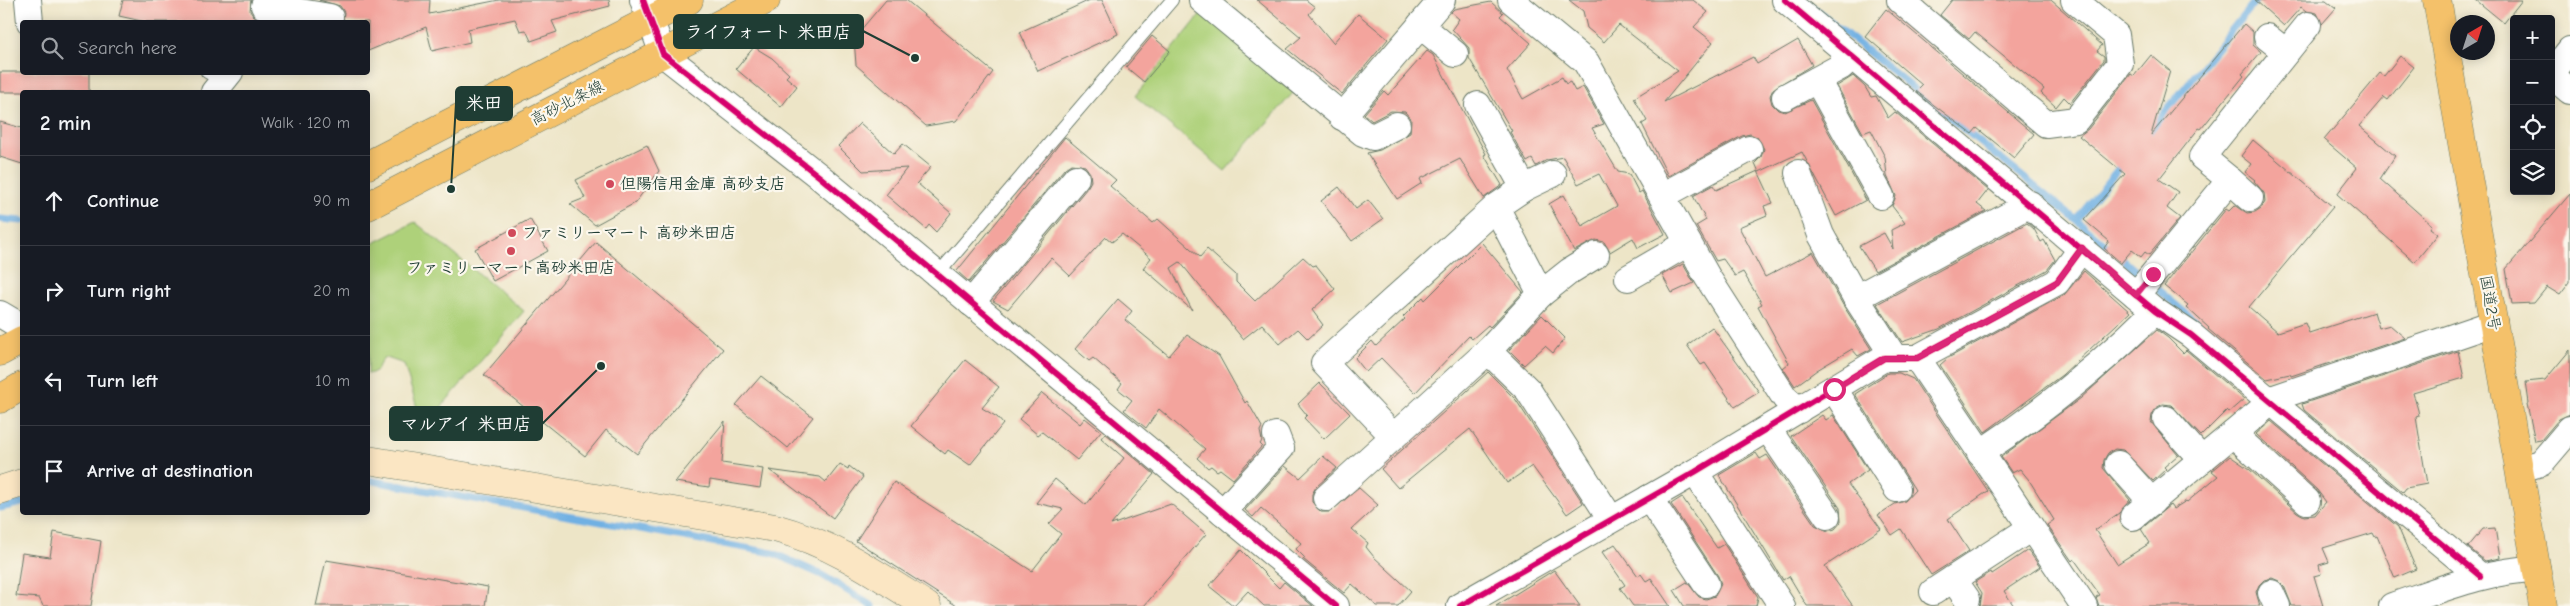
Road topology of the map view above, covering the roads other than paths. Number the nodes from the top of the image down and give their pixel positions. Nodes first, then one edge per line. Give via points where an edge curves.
1 (28, 0) edge
2 (689, 0) edge
3 (766, 0) edge
4 (1172, 0) edge
5 (1202, 0) edge
6 (1442, 0) edge
7 (1511, 0) edge
8 (1784, 0) edge
9 (1900, 0) edge
10 (2437, 0) edge
11 (2090, 5) edge
12 (263, 9) edge
13 (646, 10) edge
14 (330, 17) dead end
15 (30, 20) edge
16 (2308, 24) dead end
17 (1420, 25) junction
18 (2570, 50) edge
19 (663, 54) junction
20 (1455, 54) dead end
21 (1850, 56) junction
22 (2555, 69) edge
23 (2555, 78) edge
24 (1817, 80) junction
25 (2570, 91) edge
26 (1785, 97) dead end
27 (1478, 105) dead end
28 (1342, 117) junction
29 (1397, 125) dead end
30 (1749, 149) dead end
31 (370, 164) edge
32 (1798, 173) dead end
33 (1553, 174) dead end
34 (1076, 178) dead end
35 (2230, 180) junction
36 (1524, 188) junction
37 (1662, 196) junction
38 (1881, 196) dead end
39 (2250, 198) dead end
40 (2030, 204) junction
41 (370, 205) edge
42 (1496, 207) junction
43 (1688, 243) junction
44 (2082, 248) junction
45 (1596, 255) dead end
46 (937, 275) junction
47 (1628, 278) dead end
48 (2148, 291) junction
49 (1541, 294) junction
50 (1856, 298) junction
51 (971, 303) junction
52 (0, 314) edge
53 (2494, 322) junction
54 (20, 326) edge
55 (20, 341) edge
56 (1488, 350) junction
57 (0, 352) edge
58 (1905, 357) junction
59 (20, 387) edge
60 (1834, 389) junction
61 (2278, 397) junction
62 (0, 399) edge
63 (1799, 410) junction
64 (2166, 419) dead end
65 (1768, 429) junction
66 (2570, 429) edge
67 (2233, 434) junction
68 (1276, 435) dead end
69 (1393, 436) junction
70 (1980, 453) junction
71 (370, 460) edge
72 (2202, 460) junction
73 (2118, 464) dead end
74 (2520, 470) junction
75 (1695, 472) junction
76 (20, 485) edge
77 (1897, 489) dead end
78 (0, 490) edge
79 (1326, 498) dead end
80 (1649, 498) junction
81 (2307, 501) dead end
82 (1223, 512) junction
83 (1827, 516) dead end
84 (1611, 518) junction
85 (2031, 528) junction
86 (2537, 569) junction
87 (2480, 576) junction
88 (1706, 584) dead end
89 (1951, 590) dead end
90 (927, 606) edge
91 (1336, 606) edge
92 (1460, 606) edge
93 (1782, 606) edge
94 (2084, 606) edge
95 (2392, 606) edge
96 (2543, 606) edge

1 - 15 street
2 - 13 main road
3 - 19 main road, 高砂北条線
4 - 46 lane
5 - 28 street
6 - 17 street
7 - 37 street via 1586,62
8 - 21 street
9 - 11 street via 2046,124 2076,120 2120,64 2116,35
10 - 53 main road, 国道2号
12 - 14 street
13 - 19 street
13 - 31 main road
16 - 35 street via 2277,44 2198,153
17 - 20 street
17 - 28 street
18 - 22 street
19 - 41 main road, 高砂北条線
19 - 46 street via 820,177
21 - 24 street via 1842,66
21 - 40 street
23 - 25 street
24 - 26 street
24 - 38 street
27 - 36 street
28 - 29 street via 1373,137
30 - 37 street
32 - 50 street via 1821,235
33 - 36 street
34 - 51 street
35 - 39 street
35 - 48 street
36 - 42 street
37 - 43 street
40 - 44 street
40 - 50 street
42 - 49 street
42 - 69 street via 1324,363
43 - 47 street
43 - 63 street via 1785,398
44 - 48 street
44 - 58 street via 2057,282
45 - 49 street
46 - 51 street
48 - 61 street via 2191,335
48 - 70 street via 2073,387
49 - 56 street
50 - 58 street
51 - 82 street
52 - 54 street
53 - 61 street
53 - 74 main road, 国道2号
55 - 57 main road
56 - 69 street
56 - 84 street via 1528,390
58 - 60 street via 1884,358
58 - 70 street
59 - 62 main road
60 - 63 street
60 - 77 street
61 - 67 street
61 - 87 street
63 - 65 street
64 - 72 street
65 - 75 street
65 - 83 street
66 - 74 street via 2541,463
67 - 72 street
67 - 81 street
68 - 82 street via 1281,448
69 - 79 street
70 - 85 street
71 - 90 street via 793,533 828,546
72 - 73 street via 2142,509
74 - 86 main road, 国道2号
75 - 80 street
75 - 93 street
76 - 78 street
80 - 84 street
80 - 88 street
82 - 91 street
84 - 92 street
85 - 89 street
85 - 94 street
86 - 87 street
86 - 96 main road, 国道2号
87 - 95 street

